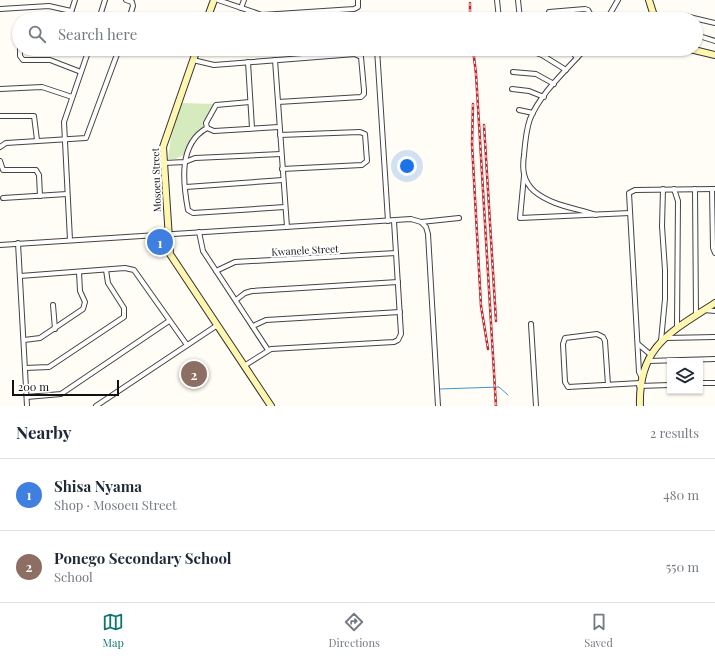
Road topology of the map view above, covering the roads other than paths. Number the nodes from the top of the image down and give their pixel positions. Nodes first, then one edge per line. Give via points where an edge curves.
1 (75, 0) edge
2 (105, 0) edge
3 (126, 0) edge
4 (214, 0) edge
5 (218, 0) edge
6 (244, 0) edge
7 (358, 0) edge
8 (496, 0) edge
9 (518, 0) edge
10 (618, 0) edge
11 (650, 0) edge
12 (0, 8) edge
13 (241, 8) junction
14 (71, 12) joint
15 (101, 12) edge
16 (131, 12) edge
17 (210, 12) edge
18 (250, 12) edge
19 (319, 12) edge
20 (498, 12) edge
21 (519, 12) edge
22 (550, 12) dead end
23 (589, 12) edge
24 (610, 12) edge
25 (653, 12) edge
26 (703, 21) edge
27 (715, 23) edge
28 (703, 38) edge
29 (715, 42) edge
30 (703, 52) edge
31 (715, 55) edge
32 (20, 56) edge
33 (87, 56) edge
34 (116, 56) edge
35 (194, 56) edge
36 (328, 56) edge
37 (360, 56) edge
38 (377, 56) edge
39 (544, 56) edge
40 (577, 58) edge
41 (193, 60) junction
42 (276, 60) junction
43 (248, 62) junction
44 (566, 70) junction
45 (81, 72) junction
46 (514, 72) dead end
47 (554, 84) junction
48 (0, 89) edge
49 (512, 89) dead end
50 (72, 97) junction
51 (544, 98) junction
52 (250, 102) junction
53 (278, 102) junction
54 (519, 110) dead end
55 (533, 113) junction
56 (0, 116) edge
57 (279, 127) junction
58 (207, 128) junction
59 (252, 128) junction
60 (280, 135) junction
61 (64, 139) junction
62 (37, 140) junction
63 (0, 147) edge
64 (281, 154) junction
65 (0, 162) edge
66 (185, 162) junction
67 (164, 163) junction
68 (282, 169) junction
69 (524, 175) junction
70 (283, 180) junction
71 (186, 187) junction
72 (663, 189) junction
73 (674, 189) junction
74 (695, 189) junction
75 (713, 189) edge
76 (67, 194) junction
77 (40, 196) junction
78 (4, 198) dead end
79 (285, 207) junction
80 (630, 213) junction
81 (596, 215) junction
82 (459, 218) dead end
83 (394, 220) junction
84 (388, 221) junction
85 (421, 222) junction
86 (287, 227) junction
87 (199, 232) junction
88 (168, 234) junction
89 (70, 240) junction
90 (18, 243) junction
91 (0, 245) edge
92 (396, 253) junction
93 (715, 254) edge
94 (106, 270) junction
95 (216, 271) junction
96 (78, 272) junction
97 (20, 276) junction
98 (398, 282) junction
99 (236, 300) junction
100 (715, 303) edge
101 (53, 305) dead end
102 (704, 310) junction
103 (715, 311) edge
104 (400, 312) junction
105 (696, 315) junction
106 (169, 321) junction
107 (531, 324) dead end
108 (216, 326) junction
109 (252, 326) junction
110 (677, 326) junction
111 (55, 329) junction
112 (715, 337) edge
113 (662, 339) junction
114 (24, 340) junction
115 (638, 344) junction
116 (187, 345) junction
117 (268, 350) junction
118 (649, 358) junction
119 (715, 359) edge
120 (244, 366) junction
121 (25, 368) junction
122 (640, 382) junction
123 (703, 383) edge
124 (715, 383) edge
125 (667, 384) edge
126 (608, 385) junction
127 (27, 397) junction
128 (27, 406) edge
129 (96, 406) edge
130 (270, 406) edge
131 (438, 406) edge
132 (536, 406) edge
133 (640, 406) edge

1 - 14 street
2 - 15 street
3 - 16 street via 132,2
4 - 17 street
5 - 13 street
6 - 13 street
7 - 19 street via 358,7 354,9
8 - 20 street
9 - 21 street
10 - 24 street
11 - 25 street
12 - 14 street via 49,6
13 - 18 street
22 - 23 street via 585,9
26 - 27 street
28 - 29 street
30 - 31 street
32 - 45 street via 24,60 50,60
33 - 45 street
34 - 61 street via 88,136
35 - 41 street, Mosoeu Street
36 - 42 street
37 - 53 street via 363,60 364,90 361,97
38 - 84 street
39 - 44 street
40 - 44 street
41 - 43 street via 211,64
41 - 67 street, Mosoeu Street via 164,142
42 - 43 street
42 - 53 street
43 - 52 street
44 - 47 street
45 - 50 street
46 - 47 street via 536,74
47 - 51 street
48 - 50 street via 42,87
49 - 51 street via 529,91
50 - 61 street via 64,120
51 - 55 street
52 - 58 street via 217,104 206,122
52 - 59 street
53 - 57 street
54 - 55 street
55 - 69 street via 526,135
56 - 62 street via 34,116
57 - 59 street
57 - 60 street
58 - 59 street via 214,131
58 - 66 street via 190,144
60 - 64 street
60 - 68 street via 360,132 365,134 367,139 367,161 362,165
61 - 62 street
61 - 76 street
62 - 63 street via 4,143
64 - 66 street via 195,158
64 - 68 street
65 - 77 street via 3,170 36,170
66 - 67 street
66 - 71 street
67 - 88 street, Mosoeu Street
68 - 70 street
69 - 81 street via 537,193 568,208
69 - 81 street via 520,218
70 - 71 street
70 - 79 street
71 - 79 street via 187,209 191,213
72 - 73 street
72 - 80 street via 630,192
72 - 113 street via 665,299
73 - 74 street
73 - 110 street via 678,201
74 - 75 street
74 - 105 street
75 - 93 street
76 - 77 street
76 - 89 street
77 - 78 street
79 - 86 street
80 - 81 street
80 - 115 street
82 - 85 street
83 - 84 street
83 - 85 street via 414,219
83 - 92 street
84 - 86 street
85 - 131 street via 428,234
86 - 87 street
87 - 88 street
87 - 95 street via 202,248
88 - 89 street
88 - 108 street, Mosoeu Street via 171,258
89 - 90 street
90 - 91 street
90 - 97 street
92 - 95 street, Kwanele Street via 235,262
92 - 98 street
94 - 96 street
94 - 106 street via 128,268 136,271
94 - 121 street via 108,283 124,308 124,317 49,367
95 - 99 street
96 - 97 street
96 - 111 street via 85,307
97 - 114 street
98 - 99 street via 252,291
98 - 104 street
99 - 109 street
100 - 102 street
101 - 111 street
102 - 103 street
102 - 105 street
104 - 109 street via 266,320
104 - 117 street via 401,336 397,341
105 - 110 street
106 - 116 street
106 - 127 street via 61,394
107 - 132 street
108 - 116 street
108 - 120 street, Mosoeu Street
109 - 117 street
110 - 113 street
111 - 114 street via 40,338
112 - 113 street
113 - 118 street
114 - 121 street
115 - 118 street
115 - 122 street
116 - 129 street
117 - 120 street
118 - 119 street
118 - 122 street
120 - 130 street, Mosoeu Street
121 - 127 street
122 - 125 street
122 - 126 street
122 - 133 street
123 - 124 street
126 - 126 street via 574,388 567,386 563,344 565,338 598,334 603,337
127 - 128 street

